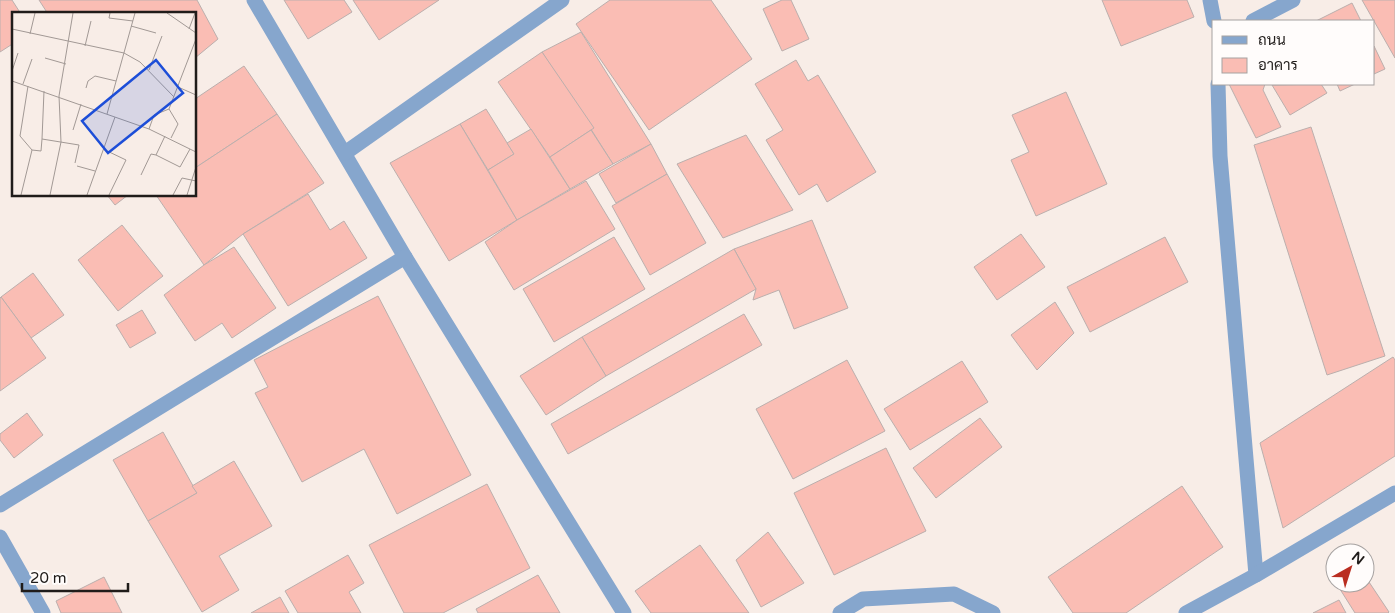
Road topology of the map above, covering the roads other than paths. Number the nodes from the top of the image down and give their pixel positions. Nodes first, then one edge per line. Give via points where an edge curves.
1 (254, 0) edge
2 (562, 0) edge
3 (1210, 0) edge
4 (1294, 0) edge
5 (1214, 20) edge
6 (1255, 20) edge
7 (1218, 85) edge
8 (345, 153) junction
9 (405, 258) junction
10 (1394, 497) edge
11 (0, 506) edge
12 (0, 537) edge
13 (1256, 575) junction
14 (43, 613) edge
15 (624, 613) edge
16 (840, 613) edge
17 (992, 613) edge
18 (1186, 613) edge

1 - 8 street
2 - 8 street
3 - 5 street
4 - 6 street
7 - 13 street via 1220,156
8 - 9 street
9 - 11 street
9 - 15 street
10 - 13 street
12 - 14 street
13 - 18 street
16 - 17 street via 863,599 954,594

